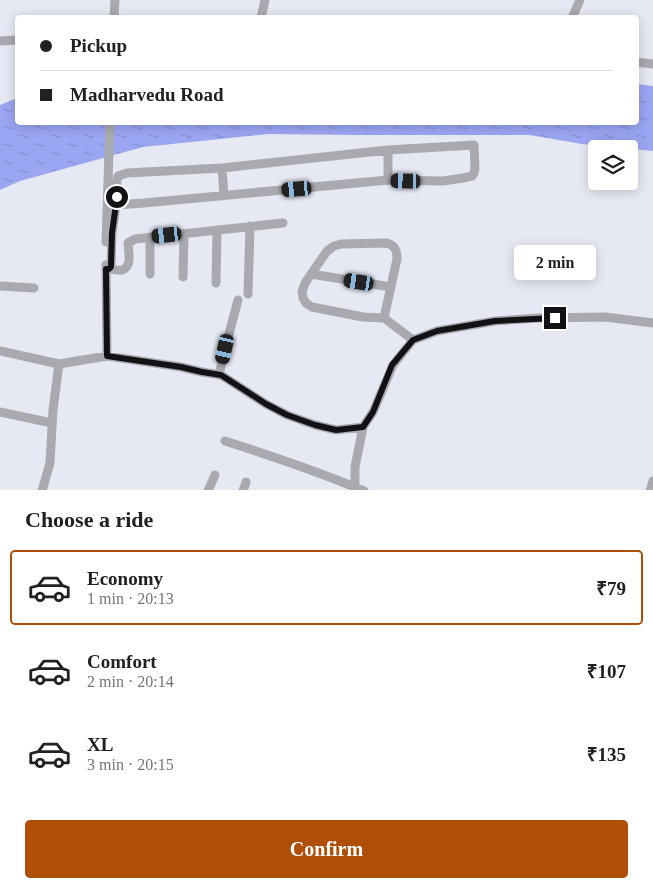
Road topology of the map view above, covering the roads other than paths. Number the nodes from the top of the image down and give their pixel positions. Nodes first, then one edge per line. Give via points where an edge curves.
1 (115, 0) edge
2 (265, 0) edge
3 (580, 0) edge
4 (114, 15) edge
5 (262, 15) edge
6 (573, 15) edge
7 (15, 40) edge
8 (0, 41) edge
9 (639, 62) edge
10 (653, 64) edge
11 (110, 125) edge
12 (388, 150) junction
13 (222, 168) junction
14 (388, 180) junction
15 (224, 196) junction
16 (116, 205) junction
17 (283, 223) dead end
18 (250, 226) junction
19 (217, 230) junction
20 (184, 234) junction
21 (150, 237) junction
22 (108, 269) junction
23 (150, 274) dead end
24 (311, 274) junction
25 (183, 277) dead end
26 (216, 283) dead end
27 (0, 286) edge
28 (391, 287) junction
29 (34, 288) dead end
30 (248, 294) dead end
31 (238, 300) dead end
32 (384, 318) junction
33 (653, 323) edge
34 (413, 340) junction
35 (0, 351) edge
36 (107, 356) junction
37 (59, 364) junction
38 (219, 375) junction
39 (0, 412) edge
40 (52, 422) junction
41 (363, 427) junction
42 (226, 441) dead end
43 (355, 467) junction
44 (214, 475) dead end
45 (653, 481) edge
46 (343, 486) edge
47 (357, 489) edge
48 (42, 490) edge
49 (208, 490) edge
50 (650, 490) edge

1 - 4 street
2 - 5 street
3 - 6 street
7 - 8 street
9 - 10 street
11 - 22 street
12 - 13 street
12 - 14 street
12 - 14 street via 474,145 476,168 472,176 443,181
13 - 15 street
13 - 16 street via 118,176
14 - 15 street
15 - 16 street
16 - 22 street via 111,267
17 - 18 street
18 - 19 street
18 - 30 street
19 - 20 street
19 - 26 street
20 - 21 street
20 - 25 street
21 - 22 street via 129,241 127,267
21 - 23 street
22 - 36 street
24 - 28 street
24 - 28 street via 334,246 392,244 397,253
24 - 32 street via 302,292 306,303 363,317
27 - 29 street
28 - 32 street
31 - 38 street
32 - 34 street
33 - 34 street via 605,317 538,318 437,331
34 - 41 street via 392,365 373,412
35 - 37 street
36 - 37 street
36 - 38 street
37 - 40 street
38 - 41 street via 287,415 336,430
39 - 40 street
40 - 48 street via 50,463
41 - 43 street
42 - 46 street via 283,459
43 - 46 street
43 - 47 street
44 - 49 street
45 - 50 street
46 - 47 street

